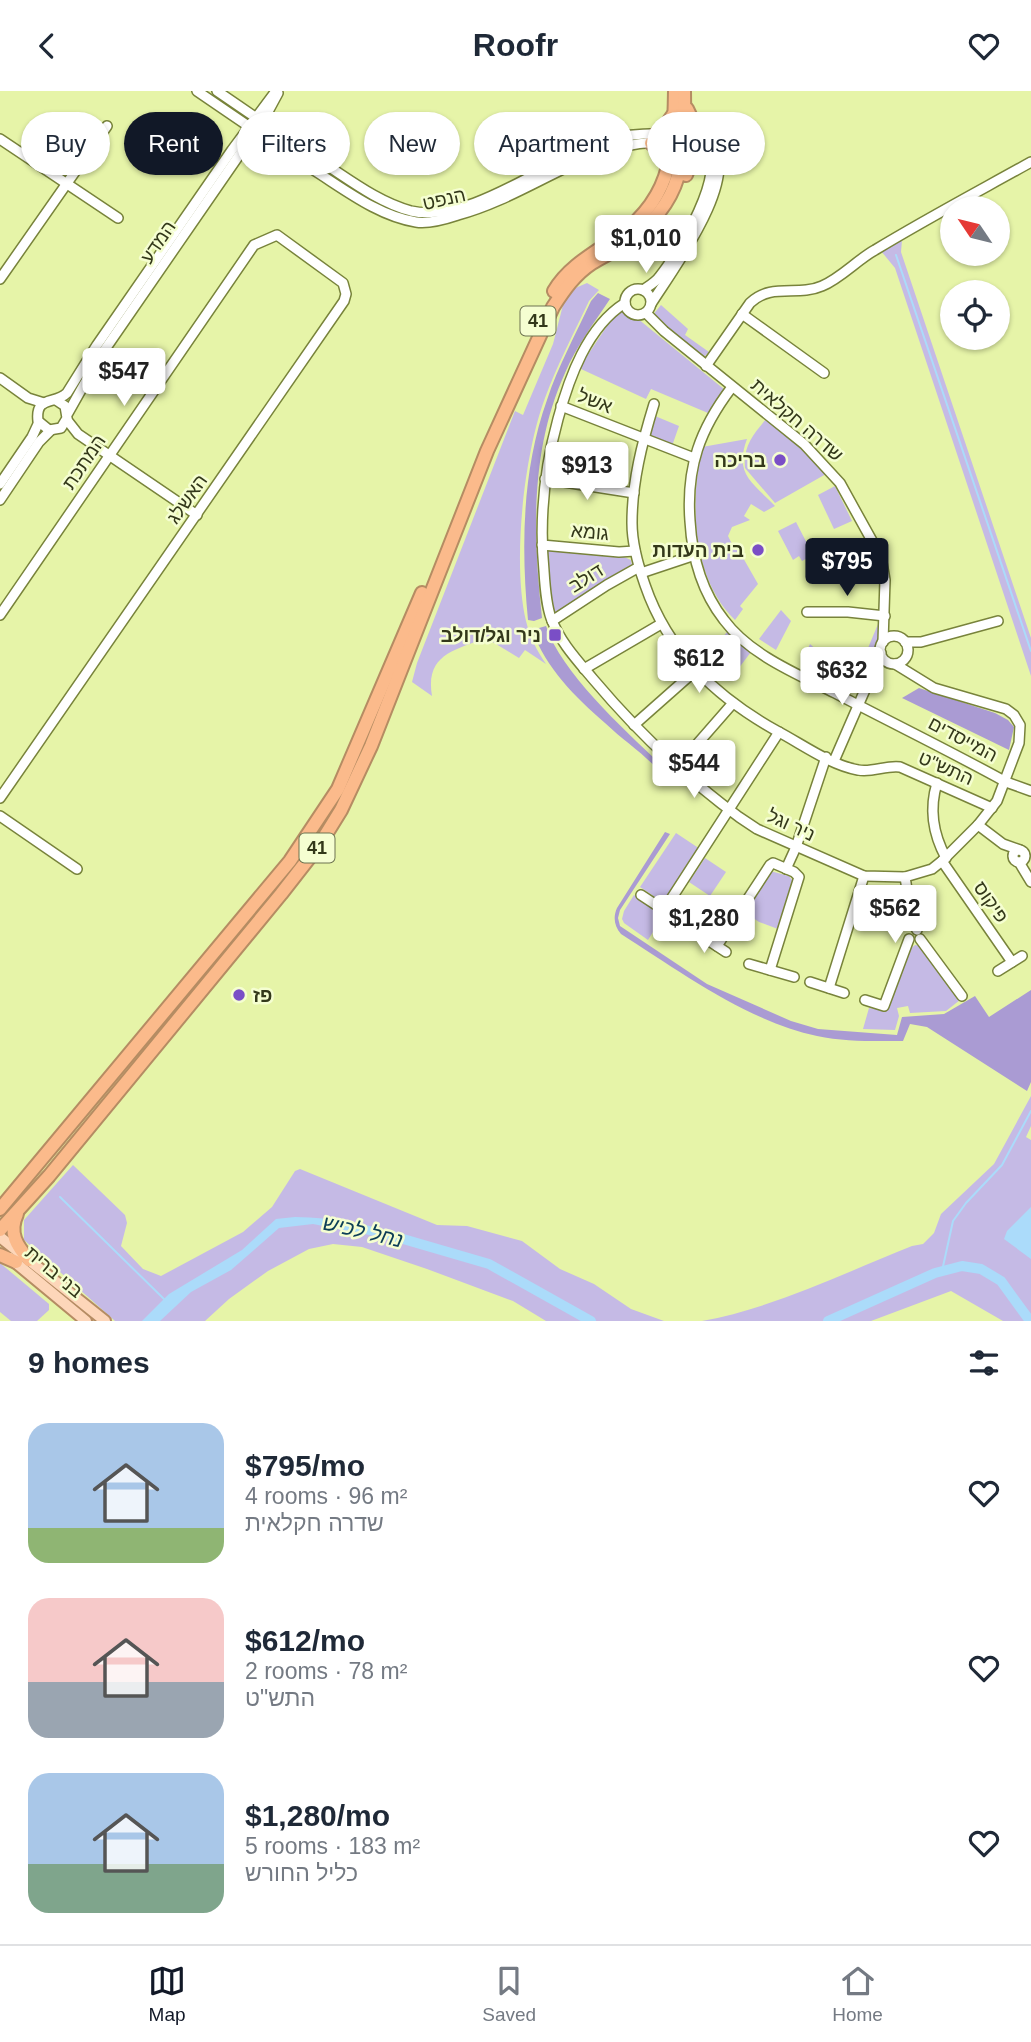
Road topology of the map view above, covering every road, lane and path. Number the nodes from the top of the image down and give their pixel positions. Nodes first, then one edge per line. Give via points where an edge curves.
1 (197, 91) edge
2 (217, 91) edge
3 (277, 91) edge
4 (675, 91) edge
5 (681, 102) edge
6 (270, 111) edge
7 (247, 112) edge
8 (263, 112) edge
9 (231, 114) junction
10 (237, 118) edge
11 (237, 134) edge
12 (0, 139) edge
13 (647, 139) edge
14 (647, 140) edge
15 (237, 150) edge
16 (237, 150) edge
17 (1031, 162) edge
18 (73, 175) edge
19 (322, 175) edge
20 (342, 175) edge
21 (666, 175) edge
22 (679, 175) edge
23 (687, 175) edge
24 (710, 175) edge
25 (716, 175) edge
26 (67, 184) junction
27 (662, 209) junction
28 (118, 218) dead end
29 (277, 235) joint
30 (664, 278) junction
31 (0, 279) edge
32 (643, 290) junction
33 (625, 303) junction
34 (649, 308) junction
35 (742, 314) junction
36 (706, 366) junction
37 (824, 373) dead end
38 (0, 378) edge
39 (732, 387) junction
40 (28, 398) junction
41 (55, 400) junction
42 (44, 403) junction
43 (654, 404) dead end
44 (561, 406) junction
45 (39, 417) junction
46 (62, 423) junction
47 (644, 438) junction
48 (110, 455) junction
49 (694, 458) junction
50 (545, 479) junction
51 (0, 484) edge
52 (634, 493) junction
53 (0, 499) edge
54 (197, 515) junction
55 (542, 545) junction
56 (635, 551) junction
57 (695, 555) junction
58 (640, 570) junction
59 (807, 613) dead end
60 (0, 615) edge
61 (885, 620) junction
62 (552, 621) junction
63 (998, 621) dead end
64 (661, 624) junction
65 (895, 637) junction
66 (883, 642) junction
67 (906, 651) junction
68 (881, 653) junction
69 (891, 663) junction
70 (877, 666) junction
71 (584, 669) junction
72 (695, 671) junction
73 (911, 674) junction
74 (733, 703) junction
75 (858, 706) junction
76 (634, 725) junction
77 (779, 732) junction
78 (830, 759) junction
79 (678, 766) junction
80 (1006, 782) junction
81 (937, 783) junction
82 (1031, 790) edge
83 (0, 798) edge
84 (992, 808) junction
85 (730, 811) junction
86 (0, 816) edge
87 (978, 825) junction
88 (796, 847) junction
89 (1022, 856) edge
90 (944, 860) junction
91 (78, 869) dead end
92 (786, 869) junction
93 (864, 876) junction
94 (905, 877) junction
95 (1031, 882) edge
96 (641, 895) dead end
97 (664, 910) junction
98 (682, 922) dead end
99 (914, 932) junction
100 (697, 933) dead end
101 (717, 946) junction
102 (726, 952) dead end
103 (1021, 956) dead end
104 (1012, 962) junction
105 (749, 964) dead end
106 (769, 970) junction
107 (998, 971) dead end
108 (794, 977) dead end
109 (810, 982) dead end
110 (829, 988) junction
111 (844, 993) dead end
112 (962, 996) dead end
113 (865, 1000) dead end
114 (12, 1195) junction
115 (0, 1203) edge
116 (0, 1209) edge
117 (19, 1209) junction
118 (0, 1230) edge
119 (0, 1237) edge
120 (0, 1250) edge
121 (0, 1255) edge
122 (22, 1261) junction
123 (86, 1321) edge
124 (104, 1321) edge

1 - 9 street, הנפט
2 - 7 street, הנפט
3 - 6 street, המדע
3 - 8 street, המדע
4 - 5 highway, 41
9 - 10 street, הנפט
9 - 11 street
12 - 26 street
13 - 20 street, הנפט via 606,141 480,201 425,213 402,208
14 - 19 street, הנפט via 564,167 482,208 417,223 362,201
15 - 41 street, המדע via 97,345 71,389
16 - 46 street, המדע via 92,369
17 - 35 street via 875,250 825,285 762,293
18 - 26 street
21 - 114 highway, 41 via 640,216 573,268 545,305 329,805 289,861
22 - 27 highway, 41
23 - 27 highway
24 - 30 street via 703,202
25 - 30 street via 701,224
26 - 28 street
26 - 31 street
27 - 117 highway, 41 via 630,241 582,271 553,307 487,451 365,758 320,844
29 - 48 street, המתכת via 254,245
29 - 54 street, האשלג via 343,283 346,294
30 - 32 street
30 - 34 street
32 - 33 street via 631,292
32 - 34 street via 650,295
33 - 34 street via 631,313 639,315
33 - 44 street, ניר וגל via 608,316 584,351
34 - 36 street, שדרה חקלאית via 664,331
35 - 36 street
35 - 37 street
36 - 39 street, שדרה חקלאית
38 - 40 street
39 - 49 street, המייסדים via 703,431
39 - 61 street, שדרה חקלאית via 804,444 844,489 881,557
40 - 42 street
40 - 45 street
41 - 42 street
41 - 46 street via 64,405
42 - 45 street
43 - 47 street, התש"ט
44 - 47 street, אשל
44 - 50 street, ניר וגל
45 - 46 street via 44,428
45 - 51 street via 32,437
46 - 48 street
46 - 53 street, המדע via 39,442
47 - 49 street, אשל
47 - 52 street, התש"ט
48 - 54 street
48 - 60 street, המתכת
49 - 57 street, המייסדים via 689,512
50 - 52 street
50 - 55 street, ניר וגל
52 - 56 street, התש"ט
54 - 83 street, האשלג
55 - 56 street, גומא
55 - 62 street, ניר וגל
56 - 58 street, התש"ט
57 - 58 street, דולב
57 - 75 street, המייסדים via 707,592 735,633 782,665
58 - 62 street, דולב
58 - 64 street, התש"ט
59 - 61 street via 857,613
61 - 65 street
61 - 66 street, שדרה חקלאית
62 - 71 street, ניר וגל
63 - 67 street via 921,642
64 - 71 street
64 - 72 street, התש"ט
65 - 66 street
65 - 67 street
66 - 68 street, שדרה חקלאית
67 - 69 street
67 - 73 street
68 - 69 street
68 - 70 street, שדרה חקלאית
69 - 70 street
69 - 73 street, ניר וגל
70 - 75 street, שדרה חקלאית
71 - 76 street, ניר וגל
72 - 74 street, התש"ט
72 - 76 street
73 - 80 street, ניר וגל via 934,688 1014,715 1020,736
74 - 77 street, התש"ט
74 - 79 street
75 - 78 street, שדרה חקלאית
75 - 80 street, המייסדים
76 - 79 street, ניר וגל
77 - 78 street, התש"ט
77 - 85 street
78 - 81 street, התש"ט via 860,771 900,767
78 - 88 street, שדרה חקלאית
79 - 85 street, ניר וגל
80 - 82 street, המייסדים
80 - 84 street, ניר וגל
81 - 84 street, התש"ט
81 - 90 street, פיקוס via 934,828
84 - 87 street, ניר וגל
85 - 88 street, ניר וגל
85 - 97 street
86 - 91 street
87 - 89 street
87 - 90 street, ניר וגל
88 - 92 street, שדרה חקלאית
88 - 93 street, ניר וגל
89 - 95 street
90 - 94 street, ניר וגל
90 - 104 street, פיקוס
92 - 101 street via 769,865
92 - 106 street via 799,877
93 - 94 street, ניר וגל
93 - 110 street
94 - 99 street
96 - 97 street
97 - 98 street
99 - 112 street
99 - 113 street via 884,1006
100 - 101 street
101 - 102 street
103 - 104 street
104 - 107 street
105 - 106 street
106 - 108 street
109 - 110 street
110 - 111 street
114 - 115 highway
114 - 116 highway, 41
117 - 118 highway, 41
117 - 122 highway via 13,1235
119 - 122 main road, בני ברית
120 - 122 main road, בני ברית
121 - 122 highway
122 - 123 main road, בני ברית
122 - 124 main road

